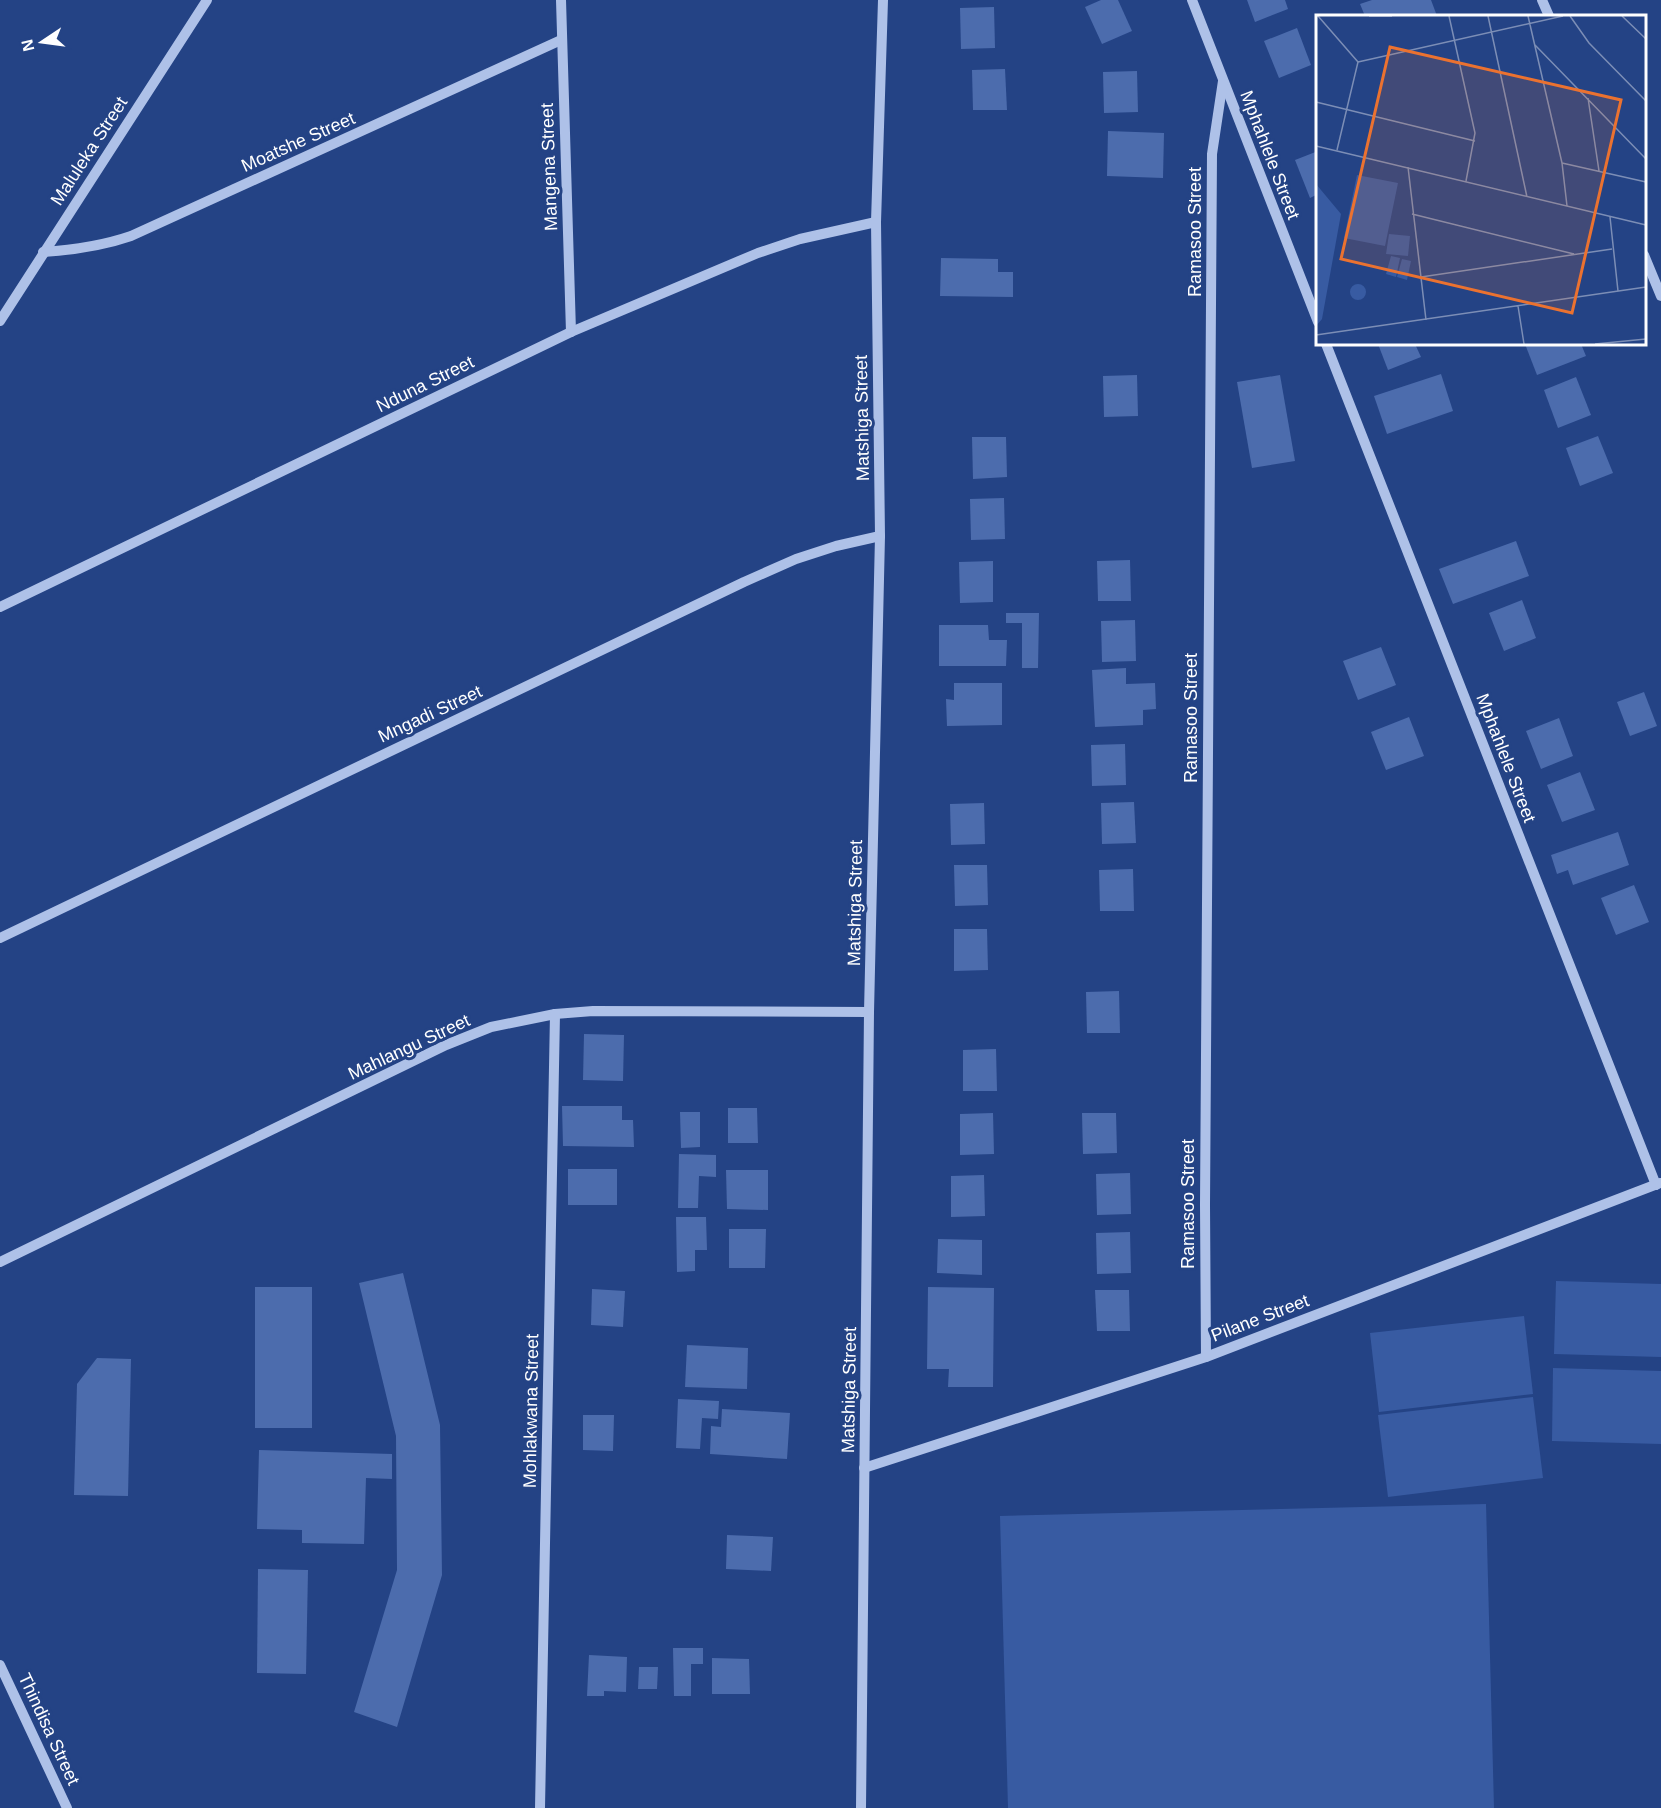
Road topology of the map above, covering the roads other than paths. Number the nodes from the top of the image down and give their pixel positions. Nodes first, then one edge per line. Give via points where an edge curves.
1 (207, 0) edge
2 (561, 0) edge
3 (883, 0) edge
4 (1192, 0) edge
5 (1542, 0) edge
6 (1549, 15) edge
7 (561, 40) junction
8 (1223, 81) junction
9 (876, 222) junction
10 (43, 252) junction
11 (1646, 260) edge
12 (1661, 296) edge
13 (1316, 319) edge
14 (0, 321) edge
15 (571, 332) junction
16 (1326, 345) edge
17 (880, 536) junction
18 (0, 607) edge
19 (0, 938) edge
20 (869, 1012) junction
21 (555, 1014) junction
22 (1658, 1184) edge
23 (0, 1262) edge
24 (1206, 1357) junction
25 (864, 1468) junction
26 (0, 1665) edge
27 (67, 1808) edge
28 (540, 1808) edge
29 (861, 1808) edge

1 - 10 street, Maluleka Street
2 - 7 street, Mangena Street
3 - 9 street, Matshiga Street
4 - 8 street, Mphahlele Street
5 - 6 street
7 - 10 street, Moatshe Street via 131,236 105,245
7 - 15 street, Mangena Street
8 - 13 street, Mphahlele Street
8 - 24 street, Ramasoo Street via 1212,154
9 - 15 street, Nduna Street via 758,253
9 - 17 street, Matshiga Street
10 - 14 street, Maluleka Street
11 - 12 street
15 - 18 street, Nduna Street
16 - 22 street, Mphahlele Street
17 - 19 street, Mngadi Street via 806,556 744,582
17 - 20 street, Matshiga Street
20 - 21 street, Mahlangu Street via 632,1010
20 - 25 street, Matshiga Street
21 - 23 street, Mahlangu Street via 491,1027 446,1046
21 - 28 street, Mohlakwana Street
22 - 24 street, Pilane Street
24 - 25 street, Pilane Street
25 - 29 street, Matshiga Street
26 - 27 street, Thindisa Street

